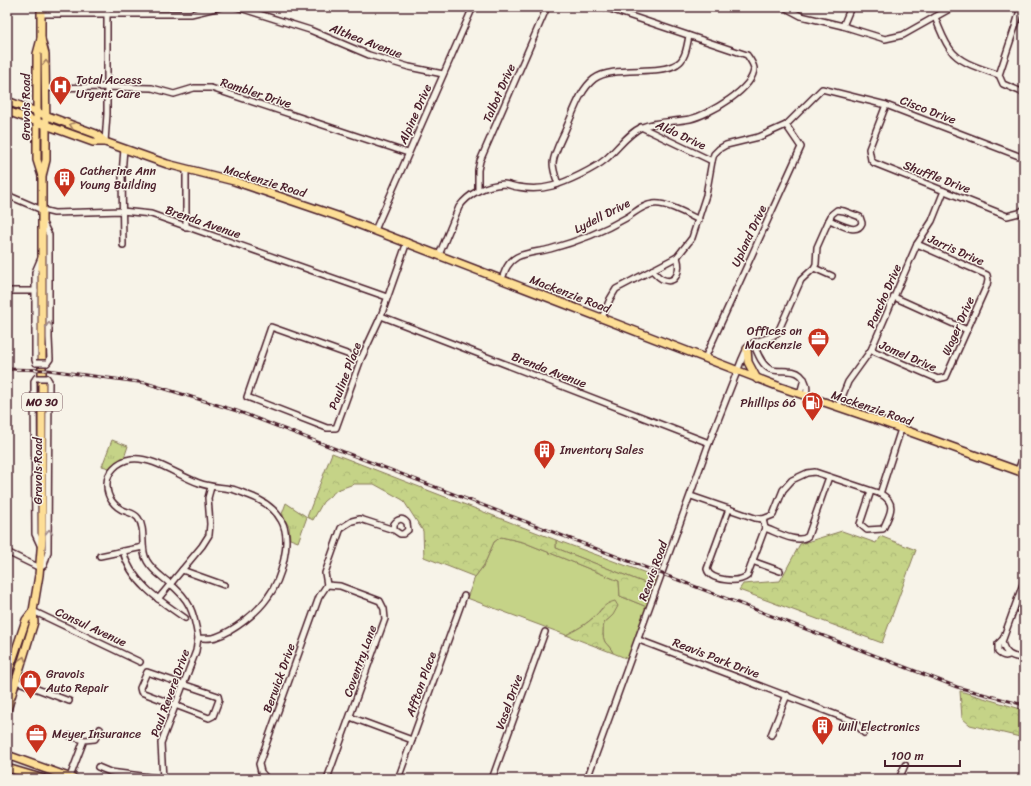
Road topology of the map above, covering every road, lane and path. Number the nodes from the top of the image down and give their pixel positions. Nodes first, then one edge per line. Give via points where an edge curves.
1 (107, 7) edge
2 (172, 7) edge
3 (220, 7) edge
4 (237, 7) edge
5 (462, 7) edge
6 (548, 7) edge
7 (604, 7) edge
8 (784, 7) edge
9 (851, 7) edge
10 (953, 7) edge
11 (1021, 7) edge
12 (472, 8) edge
13 (42, 11) edge
14 (107, 14) junction
15 (172, 14) junction
16 (935, 17) junction
17 (843, 26) junction
18 (689, 36) junction
19 (42, 39) junction
20 (443, 74) junction
21 (999, 75) junction
22 (106, 87) junction
23 (46, 88) junction
24 (1024, 93) edge
25 (7, 101) edge
26 (886, 105) junction
27 (7, 110) edge
28 (37, 112) junction
29 (46, 116) junction
30 (37, 122) junction
31 (46, 125) junction
32 (786, 125) junction
33 (641, 127) junction
34 (105, 142) junction
35 (124, 149) junction
36 (408, 153) junction
37 (1024, 158) edge
38 (712, 161) junction
39 (186, 169) junction
40 (42, 176) junction
41 (558, 184) junction
42 (478, 190) junction
43 (944, 191) junction
44 (7, 195) edge
45 (1024, 209) edge
46 (42, 210) junction
47 (122, 211) junction
48 (699, 220) junction
49 (829, 220) junction
50 (42, 221) junction
51 (186, 227) junction
52 (374, 230) junction
53 (407, 242) junction
54 (917, 244) junction
55 (123, 245) dead end
56 (439, 255) junction
57 (42, 256) junction
58 (677, 257) junction
59 (814, 268) junction
60 (652, 270) junction
61 (987, 275) joint
62 (832, 276) dead end
63 (502, 279) junction
64 (7, 291) edge
65 (35, 291) junction
66 (387, 297) junction
67 (894, 297) junction
68 (381, 316) junction
69 (602, 318) junction
70 (967, 330) junction
71 (753, 343) junction
72 (747, 349) junction
73 (871, 350) junction
74 (705, 358) junction
75 (361, 359) junction
76 (737, 371) junction
77 (758, 379) junction
78 (938, 379) joint
79 (803, 395) junction
80 (838, 407) junction
81 (902, 429) junction
82 (709, 443) junction
83 (1024, 453) edge
84 (1021, 472) edge
85 (829, 477) junction
86 (211, 487) junction
87 (871, 491) junction
88 (880, 494) junction
89 (691, 496) junction
90 (729, 509) junction
91 (763, 520) junction
92 (765, 528) junction
93 (394, 530) dead end
94 (143, 547) junction
95 (42, 548) junction
96 (123, 551) junction
97 (7, 552) edge
98 (100, 556) dead end
99 (752, 561) junction
100 (40, 568) junction
101 (182, 570) junction
102 (780, 571) dead end
103 (1024, 581) edge
104 (170, 583) junction
105 (224, 585) dead end
106 (327, 585) junction
107 (464, 596) dead end
108 (158, 599) junction
109 (33, 611) junction
110 (185, 618) dead end
111 (545, 632) dead end
112 (198, 638) junction
113 (638, 640) junction
114 (1002, 640) junction
115 (1009, 655) junction
116 (1024, 659) edge
117 (140, 662) dead end
118 (7, 676) edge
119 (16, 681) junction
120 (184, 684) junction
121 (787, 695) junction
122 (69, 701) dead end
123 (175, 704) junction
124 (7, 710) edge
125 (350, 717) junction
126 (100, 729) dead end
127 (864, 734) dead end
128 (771, 735) dead end
129 (70, 736) dead end
130 (84, 740) junction
131 (412, 740) junction
132 (7, 750) edge
133 (7, 756) edge
134 (15, 758) junction
135 (905, 765) dead end
136 (98, 767) dead end
137 (7, 768) edge
138 (72, 778) edge
139 (44, 779) edge
140 (164, 779) edge
141 (267, 779) edge
142 (327, 779) edge
143 (398, 779) edge
144 (492, 779) edge
145 (587, 779) edge
146 (899, 779) edge

1 - 14 street
2 - 15 street
3 - 15 street via 191,14
4 - 20 street, Althea Avenue via 310,30 369,55
5 - 12 street
6 - 42 street, Talbot Drive via 480,161
7 - 18 street
8 - 17 street via 801,16
9 - 17 street
10 - 16 street
11 - 21 street
12 - 20 street, Alpine Drive
13 - 14 street
13 - 19 main road, Gravois Road / MO 30
14 - 15 street
14 - 22 street
16 - 17 street via 903,36 885,39
16 - 21 street via 950,50 962,61
18 - 33 street via 747,55 754,68 749,80 741,92 714,109 691,119
18 - 41 street via 685,52 678,64 664,68 606,74 593,80 585,89 554,157
23 -> 19 main road, Gravois Road / MO 30 via 46,54
19 - 28 main road, Gravois Road / MO 30 via 37,54
20 - 36 street, Alpine Drive
21 - 24 street via 1003,84
22 - 23 street, Rambler Drive
22 - 34 street
22 - 36 street, Rambler Drive via 152,88 174,94 194,88 211,88
23 - 29 main road, Gravois Road / MO 30
25 - 28 main road, Mackenzie Road
26 - 32 street, Cisco Drive via 822,89
26 - 37 street, Cisco Drive
26 - 43 street, Shuffle Drive via 869,149 871,160
27 - 30 main road, Mackenzie Road
28 - 29 main road, Mackenzie Road
28 - 30 main road, Gravois Road / MO 30
29 - 31 main road, Gravois Road / MO 30
34 -> 29 main road, Mackenzie Road via 96,134
30 - 31 main road, Mackenzie Road
30 - 40 main road, Gravois Road / MO 30 via 37,160
31 - 34 main road, Mackenzie Road via 93,142
31 - 40 main road, Gravois Road / MO 30 via 46,160
32 - 38 street via 759,137 722,147 714,154
32 - 74 street, Upland Drive via 801,147
33 - 38 street, Aldo Drive
33 - 41 street via 606,159
34 - 35 main road, Mackenzie Road
35 - 39 main road, Mackenzie Road
35 - 47 street
36 - 52 street, Alpine Drive
38 - 48 street
39 - 51 street
39 - 52 main road, Mackenzie Road via 247,185
40 - 46 main road, Gravois Road / MO 30
41 - 42 street via 535,189 504,184
42 - 56 street via 463,202
43 - 45 street, Shuffle Drive via 1006,216
43 - 54 street, Pancho Drive via 932,221
44 - 46 street, Brenda Avenue
46 - 47 street, Brenda Avenue via 54,213
46 - 50 main road, Gravois Road / MO 30
47 - 51 street, Brenda Avenue via 151,214
47 - 55 street
48 - 58 street via 692,238
48 - 63 street, Lydell Drive via 670,207 649,205 589,236 516,258 509,263
49 - 49 street via 834,211 841,210 860,217 862,223 854,230
49 - 59 street via 817,247
50 - 57 main road, Gravois Road / MO 30
65 -> 50 street, Gravois Road, bridge via 34,357 36,363 47,363 50,359 49,235
51 - 66 street, Brenda Avenue
52 - 53 main road, Mackenzie Road
53 - 56 main road, Mackenzie Road
53 - 66 street, Pauline Place
54 - 61 street, Jarris Drive
54 - 67 street, Pancho Drive
56 - 63 main road, Mackenzie Road
57 - 65 street, Gravois Road via 35,272
57 - 95 main road, Gravois Road / MO 30
58 - 60 street
58 - 60 street via 679,270 672,280 661,278
59 - 62 street
59 - 71 street via 801,280 778,332 771,338
60 - 69 street via 616,289
61 - 70 street, Wager Drive via 988,285
63 - 69 main road, Mackenzie Road
64 - 65 street
66 - 68 street, Pauline Place
67 - 70 street
67 - 73 street, Pancho Drive
68 - 75 street, Pauline Place
68 - 82 street, Brenda Avenue
69 - 74 main road, Mackenzie Road
70 - 78 street, Wager Drive via 946,377
71 - 72 street
71 - 79 street via 764,365 778,371 789,370 804,378
72 - 76 street, Reavis Road
72 - 77 main road via 748,362
73 - 78 street, Jomel Drive
73 - 80 street, Pancho Drive via 848,382
74 - 76 main road, Mackenzie Road
75 - 75 street, Pauline Place via 336,428 327,428 247,397 271,327
76 - 77 main road, Mackenzie Road
76 - 82 street, Reavis Road
77 - 79 main road, Mackenzie Road
79 - 80 main road, Mackenzie Road
80 - 81 main road, Mackenzie Road
81 - 84 main road, Mackenzie Road
81 - 88 street
82 - 89 street, Reavis Road
83 - 84 street
85 - 87 street
85 - 91 street via 815,472 792,480 783,490 773,515
85 - 92 street via 805,539 798,540
86 - 94 street, Paul Revere Drive via 167,468 140,460 131,459 116,466 108,478 108,496 117,507 134,514 142,523
86 - 101 street via 208,498 209,535
86 - 112 street, Paul Revere Drive via 232,489 268,504 282,521 285,555 275,587 257,610 233,629 215,638
87 - 88 street
87 - 88 street via 860,524 867,530 883,529 892,508 890,501
89 - 90 street
89 - 113 street, Reavis Road
90 - 91 street
90 - 99 street via 707,572 724,579 744,579
91 - 92 street
92 - 99 street
93 - 106 street via 360,519 341,528 325,573
94 - 96 street
94 - 104 street, Paul Revere Drive via 151,566
95 - 100 main road, Gravois Road / MO 30
100 -> 95 street, Gravois Road, bridge via 44,565 48,552 49,381 47,378 36,378 35,534
96 - 98 street
96 - 108 street via 130,570
97 - 100 street
99 - 102 street
100 - 109 main road, Gravois Road / MO 30
101 - 104 street
101 - 105 street
103 - 114 street
104 - 108 street
104 - 112 street, Paul Revere Drive via 191,606
106 - 125 street, Coventry Lane via 340,586 380,601 384,609 385,619
106 - 141 street, Berwick Drive via 319,597 260,764 261,772
107 - 131 street, Affton Place
108 - 110 street
109 - 117 street, Consul Avenue
109 - 118 main road, Gravois Road / MO 30 via 26,620
119 -> 109 main road, Gravois Road / MO 30 via 34,622
111 - 144 street, Vasel Drive
112 - 120 street, Paul Revere Drive
113 - 121 street, Reavis Park Drive
113 - 145 street, Reavis Road
114 - 115 street
114 - 115 street via 997,647 998,652
115 - 116 street
119 - 122 street
119 - 124 main road, Gravois Road / MO 30
120 - 123 street, Paul Revere Drive
120 - 123 street via 150,672 145,675 140,691
120 - 123 street via 219,697 213,716 209,718
121 - 127 street, Reavis Park Drive via 855,722
121 - 128 street
123 - 140 street, Paul Revere Drive via 161,743
125 - 131 street
125 - 142 street, Coventry Lane
126 - 130 street via 95,739
129 - 130 street
130 - 138 street
131 - 143 street, Affton Place
132 - 134 main road
133 - 134 main road
134 - 138 main road
135 - 146 street
136 - 140 street via 110,772
137 - 139 main road

